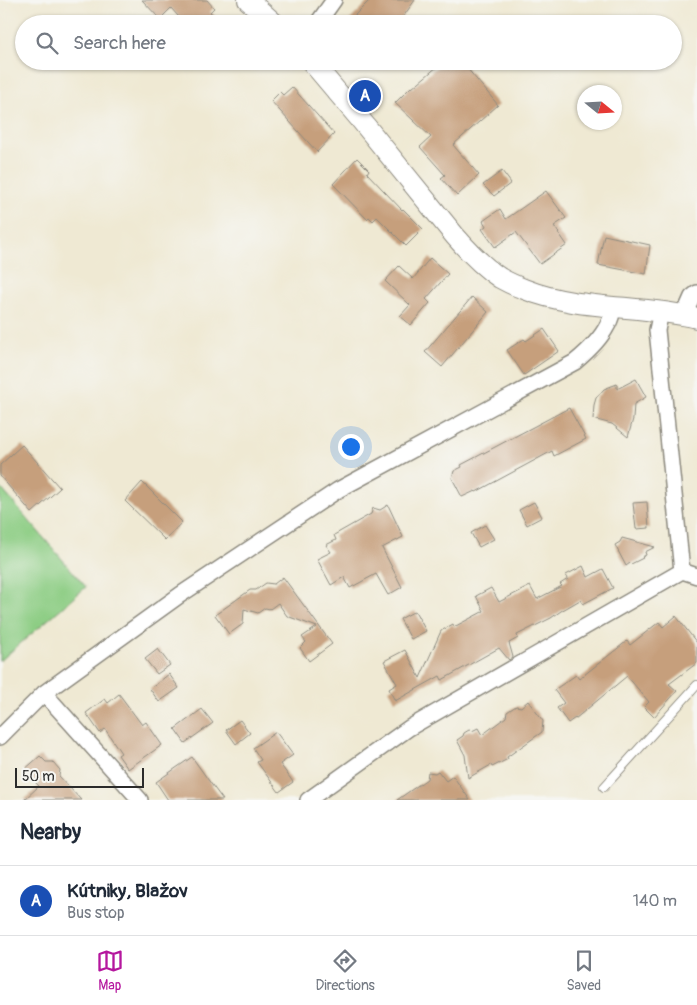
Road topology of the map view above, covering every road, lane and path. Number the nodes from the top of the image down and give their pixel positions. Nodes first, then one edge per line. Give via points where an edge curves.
1 (248, 0) edge
2 (334, 0) edge
3 (265, 15) edge
4 (323, 15) edge
5 (319, 70) edge
6 (697, 293) edge
7 (614, 307) junction
8 (661, 312) junction
9 (691, 317) edge
10 (682, 571) junction
11 (697, 576) edge
12 (697, 686) edge
13 (44, 693) junction
14 (0, 737) edge
15 (604, 787) dead end
16 (140, 800) edge
17 (308, 800) edge

1 - 3 street
2 - 4 street
5 - 7 street via 455,236 486,268 531,292 570,302
6 - 9 street via 692,297
7 - 8 street
7 - 13 street via 603,333 575,362 338,490 180,595
8 - 9 street
8 - 10 street via 657,330
10 - 11 street
10 - 17 street via 409,728
12 - 15 lane
13 - 14 street
13 - 16 street

